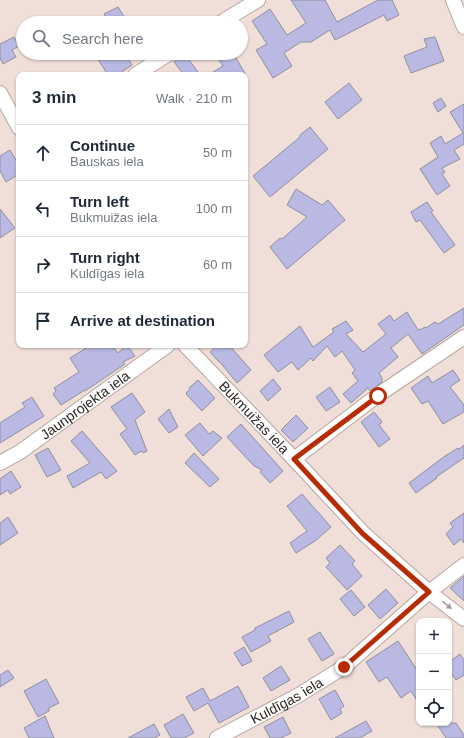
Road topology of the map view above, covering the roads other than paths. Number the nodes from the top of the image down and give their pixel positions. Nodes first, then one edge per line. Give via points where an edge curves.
1 (258, 0) edge
2 (453, 0) edge
3 (232, 16) edge
4 (464, 27) edge
5 (159, 60) edge
6 (140, 72) edge
7 (0, 93) edge
8 (16, 122) edge
9 (464, 337) edge
10 (164, 348) edge
11 (188, 348) edge
12 (294, 459) junction
13 (0, 464) edge
14 (464, 565) edge
15 (429, 592) junction
16 (464, 619) edge
17 (217, 738) edge

1 - 3 street
2 - 4 street
5 - 6 street
7 - 8 street
9 - 12 street via 378,396
10 - 13 street, Jaunprojekta iela
11 - 12 street, Bukmuižas iela
12 - 15 street, Bukmuižas iela via 362,533
14 - 15 street, Kuldīgas iela
15 -> 16 street, Bukmuižas iela
15 - 17 street, Kuldīgas iela via 344,667 297,696

